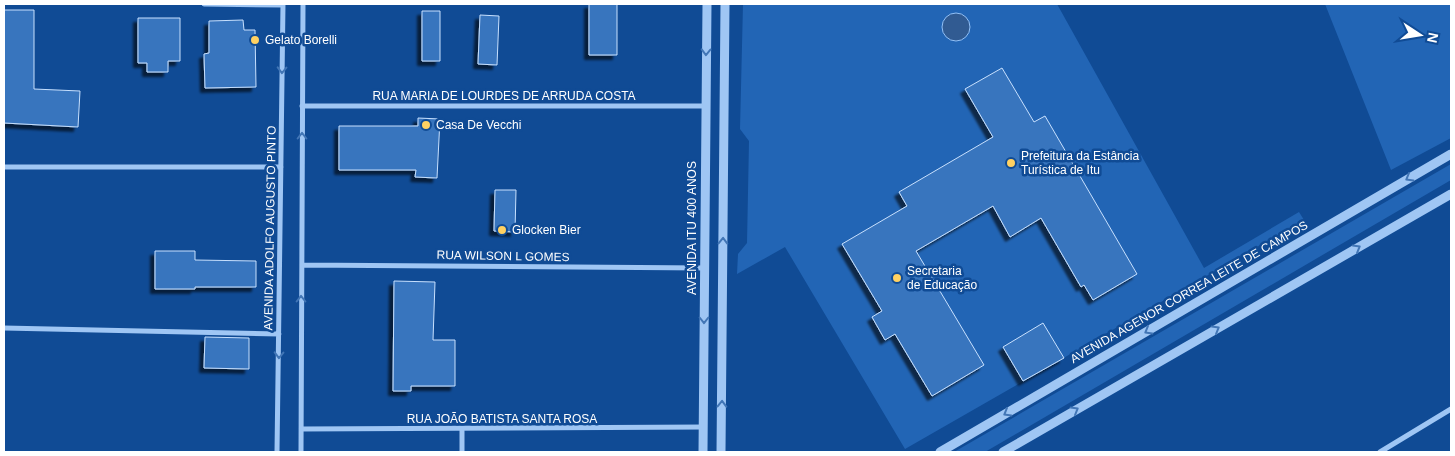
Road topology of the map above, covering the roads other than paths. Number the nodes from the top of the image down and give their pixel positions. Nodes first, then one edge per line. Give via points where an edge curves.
1 (204, 4) edge
2 (283, 4) edge
3 (303, 4) edge
4 (707, 4) edge
5 (725, 4) edge
6 (302, 106) junction
7 (706, 106) junction
8 (1451, 154) edge
9 (4, 167) edge
10 (281, 167) junction
11 (1451, 194) edge
12 (302, 264) junction
13 (704, 268) junction
14 (4, 328) edge
15 (279, 334) junction
16 (1451, 409) edge
17 (704, 427) junction
18 (301, 429) junction
19 (462, 430) junction
20 (278, 452) edge
21 (301, 452) edge
22 (462, 452) edge
23 (703, 452) edge
24 (721, 452) edge
25 (940, 452) edge
26 (1003, 452) edge
27 (1380, 452) edge

1 - 2 street
2 -> 10 street, AVENIDA ADOLFO AUGUSTO PINTO
3 - 6 street
4 -> 7 street, AVENIDA ITU 400 ANOS
24 -> 5 street
6 - 7 street, RUA MARIA DE LOURDES DE ARRUDA COSTA
12 -> 6 street
7 - 13 street, AVENIDA ITU 400 ANOS
8 -> 25 street, AVENIDA AGENOR CORREA LEITE DE CAMPOS
9 - 10 street
10 - 15 street, AVENIDA ADOLFO AUGUSTO PINTO
26 -> 11 street
12 - 13 street, RUA WILSON L GOMES
18 -> 12 street
13 -> 17 street, AVENIDA ITU 400 ANOS
14 - 15 street
15 -> 20 street, AVENIDA ADOLFO AUGUSTO PINTO
16 - 27 street
17 - 19 street, RUA JOÃO BATISTA SANTA ROSA
17 - 23 street, AVENIDA ITU 400 ANOS
18 - 19 street, RUA JOÃO BATISTA SANTA ROSA
18 - 21 street
19 - 22 street

